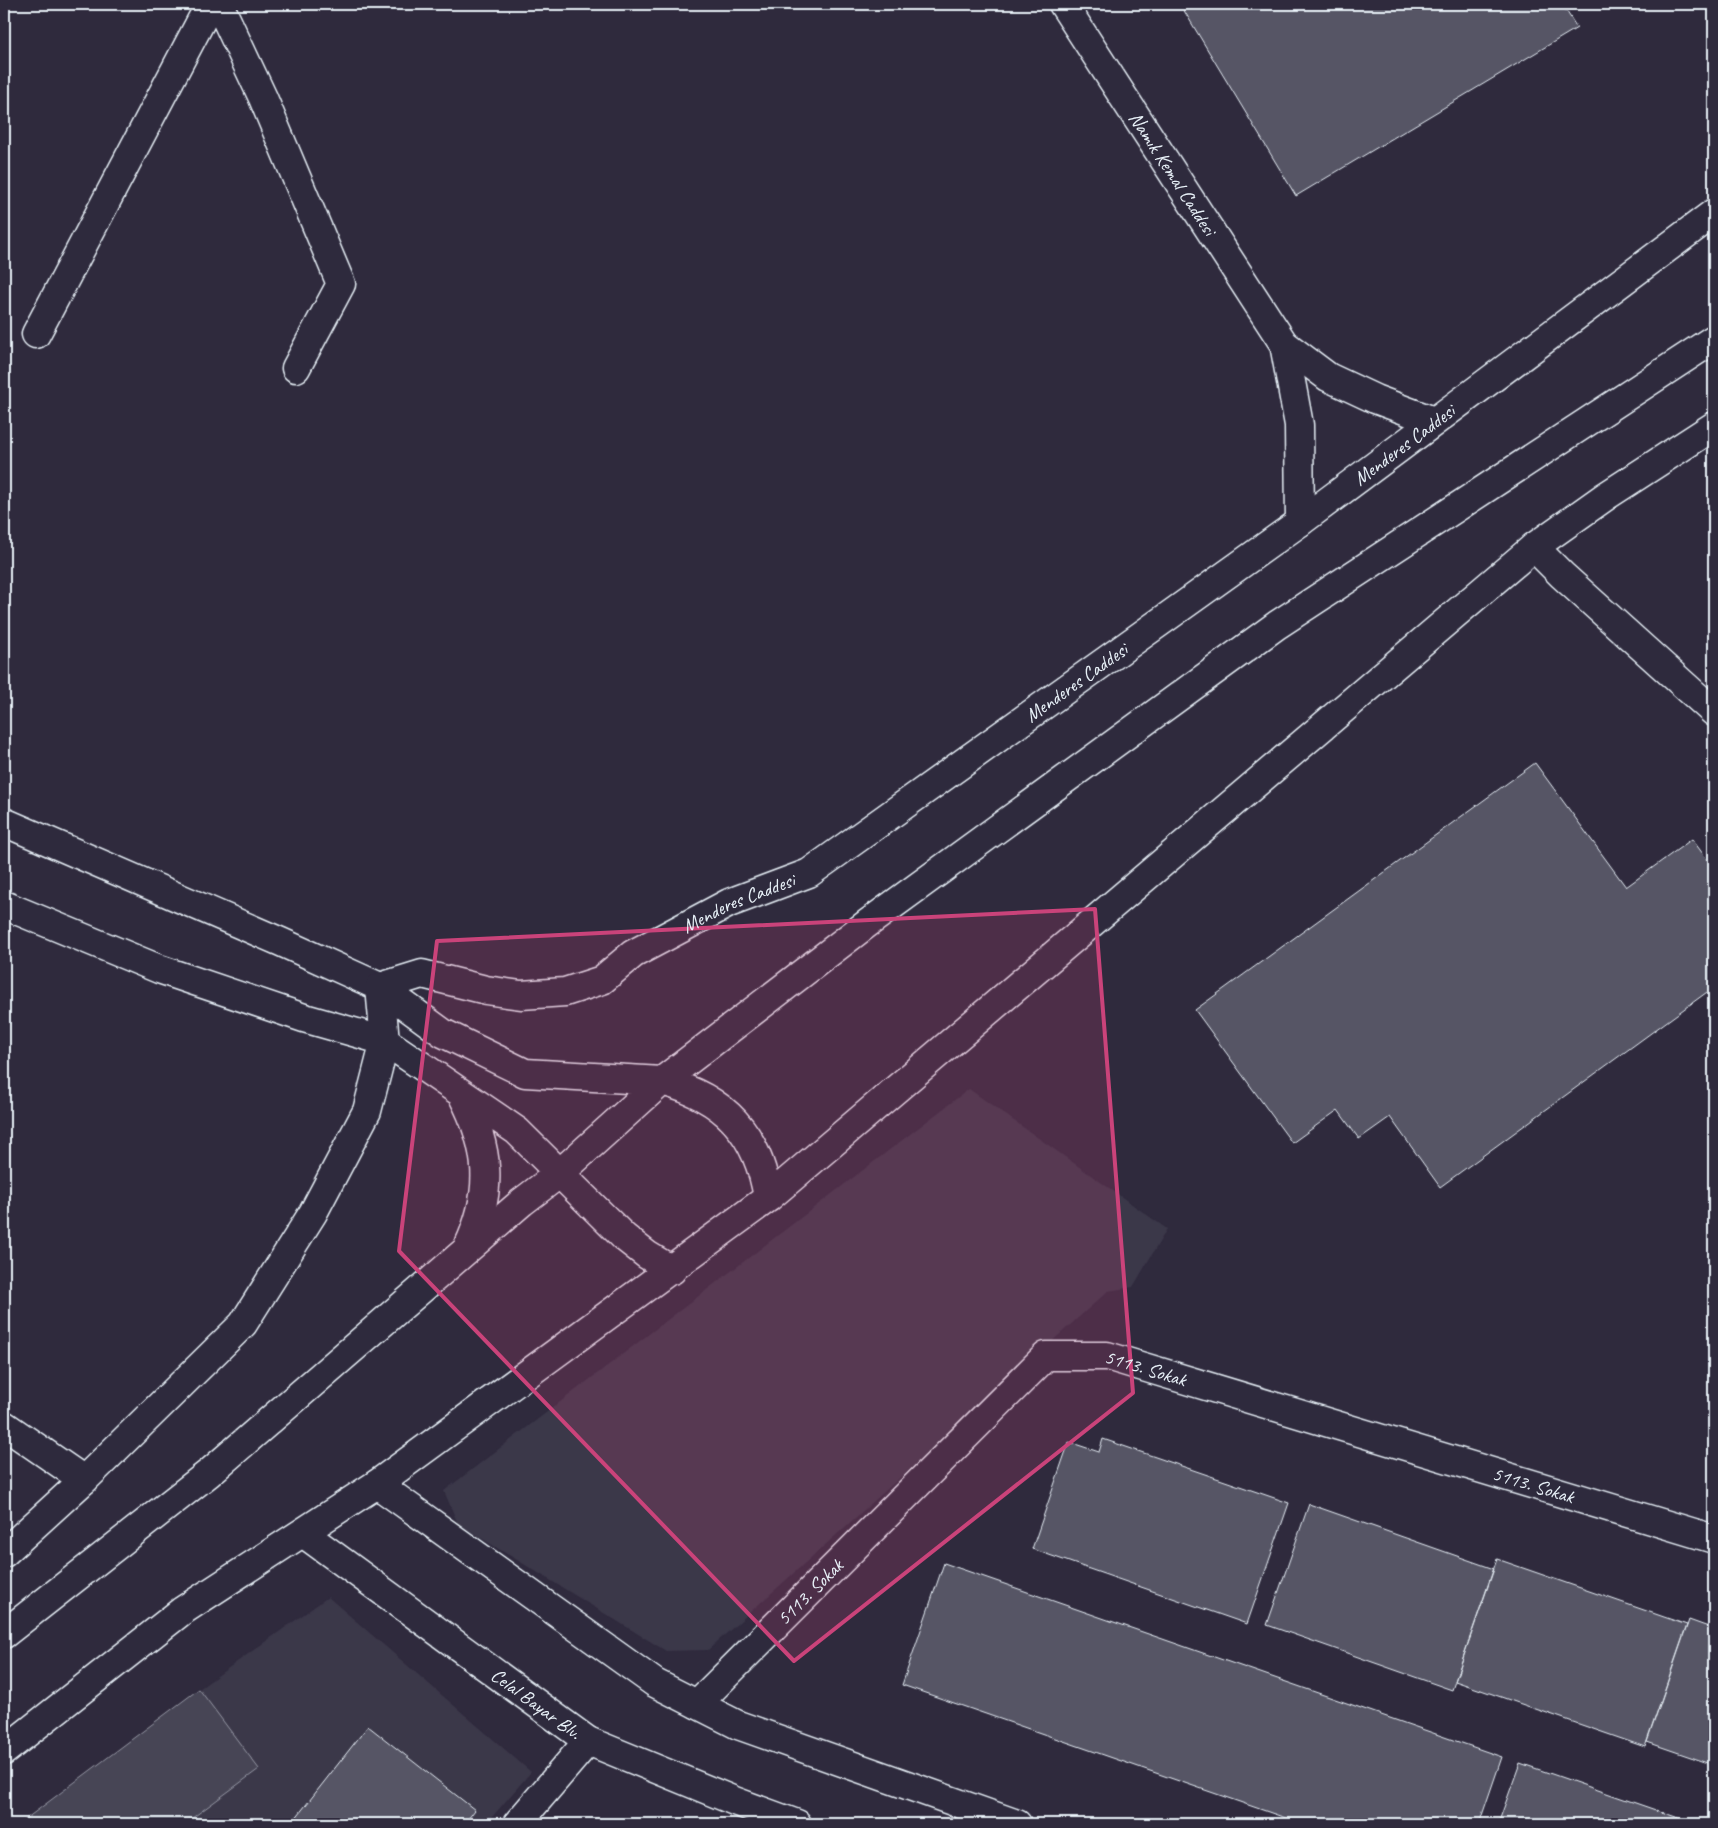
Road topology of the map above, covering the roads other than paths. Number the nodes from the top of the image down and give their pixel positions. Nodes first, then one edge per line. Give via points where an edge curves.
1 (210, 4) edge
2 (219, 4) edge
3 (1063, 4) edge
4 (1714, 213) edge
5 (36, 334) dead end
6 (1714, 339) edge
7 (1284, 344) junction
8 (296, 368) dead end
9 (1434, 421) junction
10 (1714, 426) edge
11 (1300, 522) junction
12 (1534, 547) junction
13 (1714, 712) edge
14 (4, 822) edge
15 (4, 904) edge
16 (380, 987) junction
17 (385, 1041) junction
18 (662, 1081) junction
19 (462, 1094) junction
20 (560, 1173) junction
21 (768, 1198) junction
22 (466, 1251) junction
23 (672, 1270) junction
24 (4, 1425) edge
25 (84, 1480) junction
26 (377, 1484) junction
27 (303, 1533) junction
28 (1714, 1539) edge
29 (4, 1553) edge
30 (4, 1634) edge
31 (697, 1704) junction
32 (588, 1742) junction
33 (4, 1751) edge
34 (517, 1824) edge
35 (797, 1824) edge
36 (1017, 1824) edge

1 - 5 street
2 - 8 street via 263,98 341,284
3 - 7 street, Namık Kemal Caddesi
4 - 9 street, Menderes Caddesi
6 - 18 street via 1277,625 868,923
7 - 9 street via 1328,378
7 - 11 street via 1300,425
9 - 11 street, Menderes Caddesi
10 - 12 street
11 - 16 street, Menderes Caddesi via 809,873 729,902 633,954 602,980 565,992 521,995 422,974
12 - 13 street
12 - 21 street
14 - 16 street
15 - 17 street via 159,969 304,1018
16 - 17 street
16 - 18 street via 443,1033 525,1072
17 - 19 street
17 - 25 street via 367,1111 313,1213 243,1324
18 - 20 street
18 - 21 street via 702,1095 735,1122 758,1157
19 - 20 street via 517,1131
19 - 22 street via 480,1136 485,1175 482,1206
20 - 22 street
20 - 23 street via 624,1237
21 - 23 street
22 - 30 street via 209,1473
23 - 26 street
24 - 25 street
25 - 29 street
26 - 27 street
26 - 31 street via 655,1683
27 - 32 street, Celal Bayar Blv.
27 - 33 street via 182,1610
28 - 31 street, 5113. Sokak via 1107,1356 1046,1356
31 - 36 street via 738,1725
32 - 34 street
32 - 35 street, Celal Bayar Blv.

